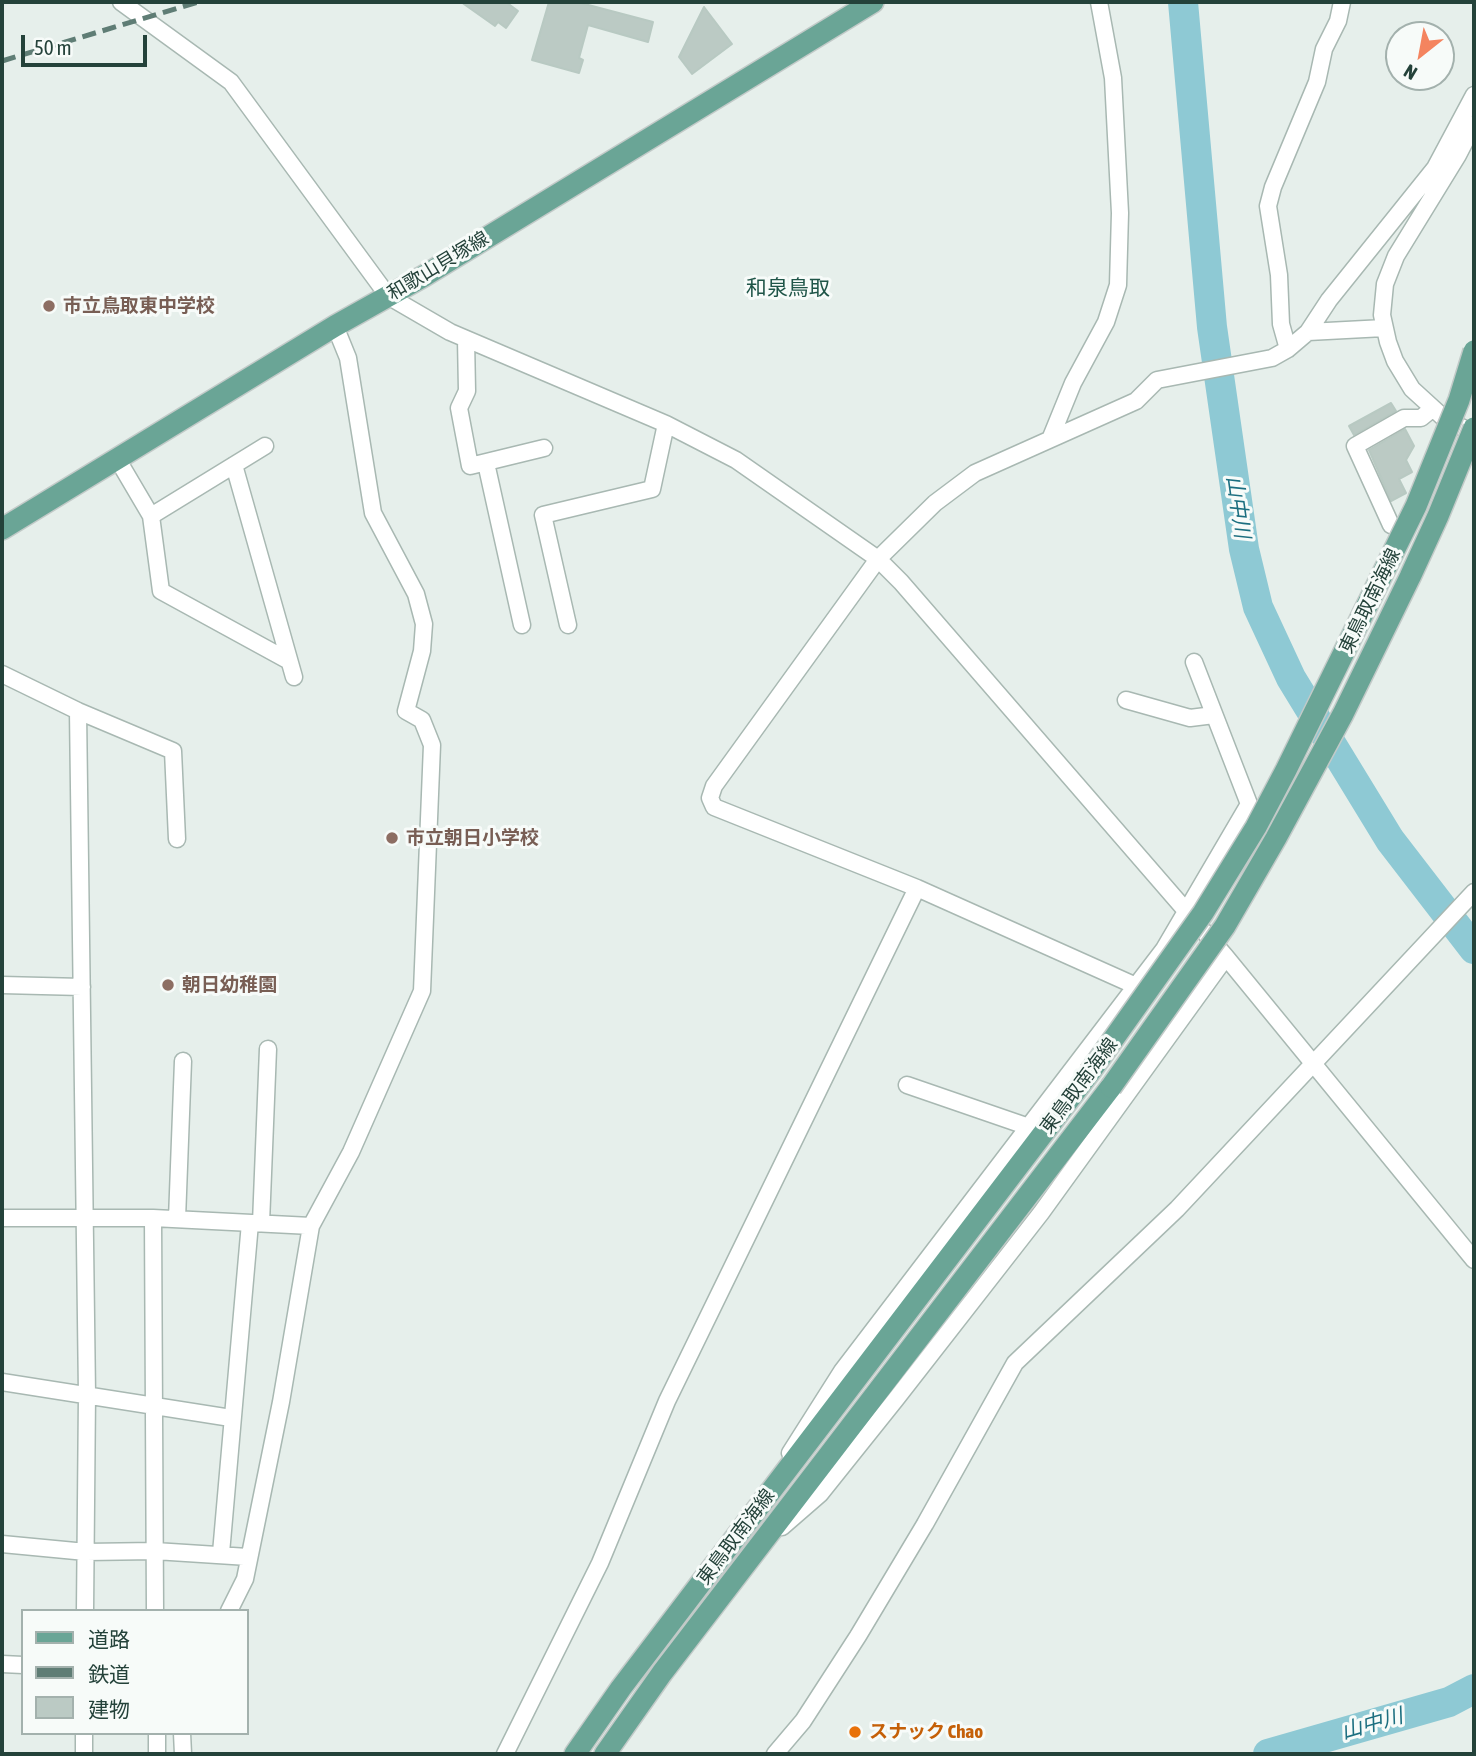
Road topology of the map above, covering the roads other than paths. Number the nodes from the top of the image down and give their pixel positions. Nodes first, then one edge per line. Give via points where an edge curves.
1 (121, 2) edge
2 (873, 2) edge
3 (1099, 2) edge
4 (1342, 2) edge
5 (1474, 94) edge
6 (1474, 124) edge
7 (388, 296) junction
8 (335, 326) junction
9 (1384, 328) junction
10 (1308, 332) junction
11 (466, 339) junction
12 (1288, 349) junction
13 (1474, 351) edge
14 (1432, 409) junction
15 (666, 424) junction
16 (1474, 430) edge
17 (1051, 437) junction
18 (265, 446) dead end
19 (544, 448) dead end
20 (118, 460) junction
21 (486, 463) junction
22 (234, 465) junction
23 (151, 516) junction
24 (1391, 525) dead end
25 (2, 529) edge
26 (878, 559) junction
27 (522, 625) dead end
28 (568, 625) dead end
29 (1194, 662) dead end
30 (2, 674) edge
31 (1126, 700) dead end
32 (78, 711) junction
33 (1214, 715) junction
34 (177, 839) dead end
35 (917, 888) junction
36 (1469, 897) edge
37 (1186, 914) junction
38 (1226, 957) junction
39 (2, 985) edge
40 (1136, 986) junction
41 (82, 987) junction
42 (268, 1049) dead end
43 (183, 1061) dead end
44 (1312, 1063) junction
45 (907, 1085) dead end
46 (1028, 1127) junction
47 (2, 1218) edge
48 (85, 1218) junction
49 (153, 1218) junction
50 (177, 1219) junction
51 (255, 1223) junction
52 (312, 1226) junction
53 (1474, 1259) edge
54 (2, 1382) edge
55 (88, 1394) junction
56 (153, 1407) junction
57 (231, 1418) junction
58 (760, 1507) junction
59 (2, 1544) edge
60 (155, 1551) junction
61 (86, 1552) junction
62 (221, 1553) junction
63 (753, 1553) junction
64 (248, 1557) junction
65 (85, 1609) edge
66 (155, 1609) edge
67 (230, 1609) edge
68 (2, 1664) edge
69 (21, 1665) edge
70 (84, 1735) edge
71 (157, 1735) edge
72 (182, 1735) edge
73 (84, 1754) edge
74 (157, 1754) edge
75 (183, 1754) edge
76 (505, 1754) edge
77 (575, 1754) edge
78 (605, 1754) edge
79 (775, 1754) edge

1 - 7 street via 232,82
2 - 7 main road, 和歌山貝塚線
3 - 17 street via 1113,78 1120,213 1118,285 1106,322
4 - 12 street via 1317,82 1268,206
5 - 10 street via 1435,168
6 - 9 street via 1392,265 1383,293
7 - 8 main road, 和歌山貝塚線
7 - 11 street
8 - 20 main road, 和歌山貝塚線
8 - 52 street via 348,358 373,513 416,594 424,624 422,651 406,710 422,720 432,745 422,991 351,1152
9 - 10 street
9 - 14 street via 1406,381
10 - 12 street
11 - 15 street
11 - 21 street via 467,391 459,408 470,466
12 - 17 street via 1257,362 1157,380 1136,401
13 - 58 main road, 東鳥取南海線, bridge via 1416,506 1286,770 1203,913 1090,1072
14 - 16 street via 1446,420
14 - 24 street via 1421,418 1404,418 1355,446
15 - 26 street via 736,460
15 - 28 street via 652,489 543,515
16 - 63 main road, 東鳥取南海線, bridge via 1343,714 1217,937 1111,1087
17 - 26 street via 975,473 935,503
18 - 22 street
19 - 21 street
20 - 23 street
20 - 25 main road, 和歌山貝塚線
21 - 27 street
22 - 23 street
22 - 23 street via 291,669 161,591
26 - 35 street via 714,786 710,798 714,807
26 - 37 street
29 - 33 street
30 - 32 street
31 - 33 street via 1190,718
32 - 34 street via 173,751
32 - 41 street
33 - 37 street via 1249,804
35 - 40 street
35 - 76 street via 667,1401 600,1563
36 - 44 street
37 - 38 street
37 - 40 street
38 - 44 street
38 - 63 street via 1041,1213 897,1399 820,1494
39 - 41 street
40 - 46 street
41 - 48 street
42 - 51 street
43 - 50 street
44 - 53 street
44 - 79 street via 1177,1209 1015,1363 858,1636 803,1721
45 - 46 street
46 - 58 street via 842,1371
47 - 48 street
48 - 49 street
48 - 55 street
49 - 50 street
49 - 56 street
50 - 51 street
51 - 52 street
51 - 57 street
52 - 64 street
54 - 55 street
55 - 56 street
55 - 61 street
56 - 57 street
56 - 60 street
57 - 62 street
58 - 77 main road, 東鳥取南海線
59 - 61 street
60 - 61 street
60 - 62 street
60 - 66 street
61 - 65 street
62 - 64 street
63 - 78 main road, 東鳥取南海線
64 - 67 street via 245,1579
68 - 69 street
70 - 73 street
71 - 74 street
72 - 75 street

